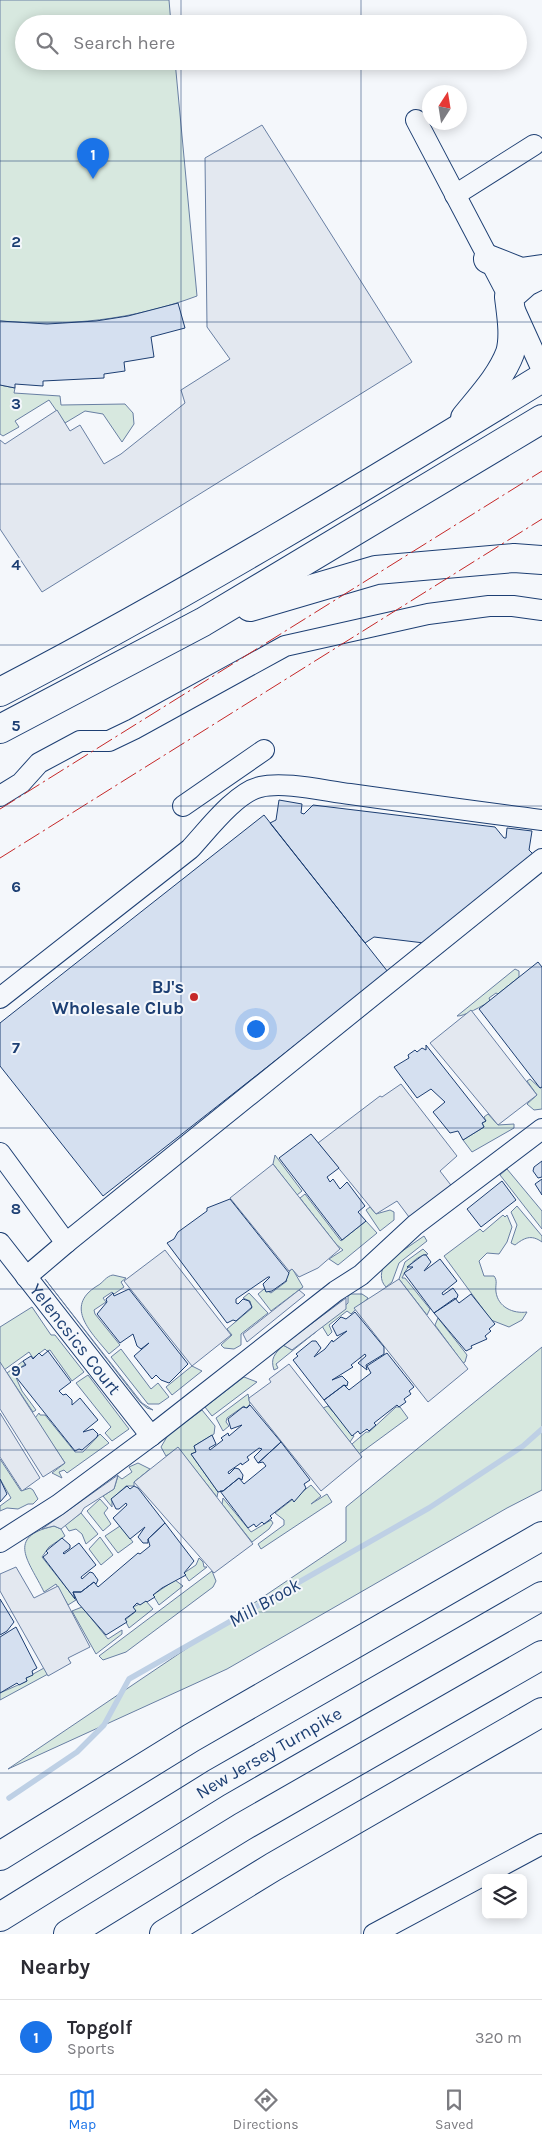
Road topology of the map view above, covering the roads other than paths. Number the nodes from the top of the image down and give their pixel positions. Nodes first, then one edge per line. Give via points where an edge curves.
1 (416, 120) dead end
2 (534, 145) dead end
3 (455, 195) junction
4 (488, 259) junction
5 (542, 269) edge
6 (542, 274) edge
7 (509, 297) junction
8 (542, 336) edge
9 (542, 370) edge
10 (542, 378) edge
11 (542, 419) edge
12 (455, 431) junction
13 (542, 560) edge
14 (542, 610) edge
15 (203, 622) junction
16 (0, 692) edge
17 (0, 729) edge
18 (264, 750) dead end
19 (0, 796) edge
20 (183, 806) dead end
21 (542, 820) edge
22 (542, 859) edge
23 (0, 998) edge
24 (542, 1129) edge
25 (0, 1153) edge
26 (0, 1243) edge
27 (66, 1243) junction
28 (26, 1277) junction
29 (151, 1436) junction
30 (542, 1536) edge
31 (0, 1542) edge
32 (542, 1596) edge
33 (542, 1655) edge
34 (542, 1712) edge
35 (542, 1844) edge
36 (0, 1856) edge
37 (0, 1917) edge
38 (68, 1934) edge
39 (164, 1934) edge
40 (374, 1934) edge

1 - 3 street
2 - 3 street
3 - 4 street
4 - 5 highway via 521,272
4 - 7 street
6 - 7 highway via 526,282
7 - 8 street
7 - 9 street
7 - 12 highway via 510,352 496,378
10 - 12 highway
11 - 15 highway
12 - 16 highway via 350,496
13 - 15 highway via 505,558 376,570
14 - 19 street via 489,606 422,616 285,646 109,741 80,741 39,763 21,783
15 - 17 highway
18 - 20 street
21 - 23 street via 333,792 259,787 248,792 205,829 190,849
22 - 27 street
24 - 29 street via 415,1225 361,1275 336,1291
25 - 27 street
26 - 28 street, Yelencsics Court
27 - 28 street
28 - 29 street, Yelencsics Court
29 - 31 street via 58,1505
30 - 36 highway via 191,1738
32 - 37 highway, New Jersey Turnpike via 216,1783
33 - 38 highway via 250,1822
34 - 39 highway via 298,1852
35 - 40 street

